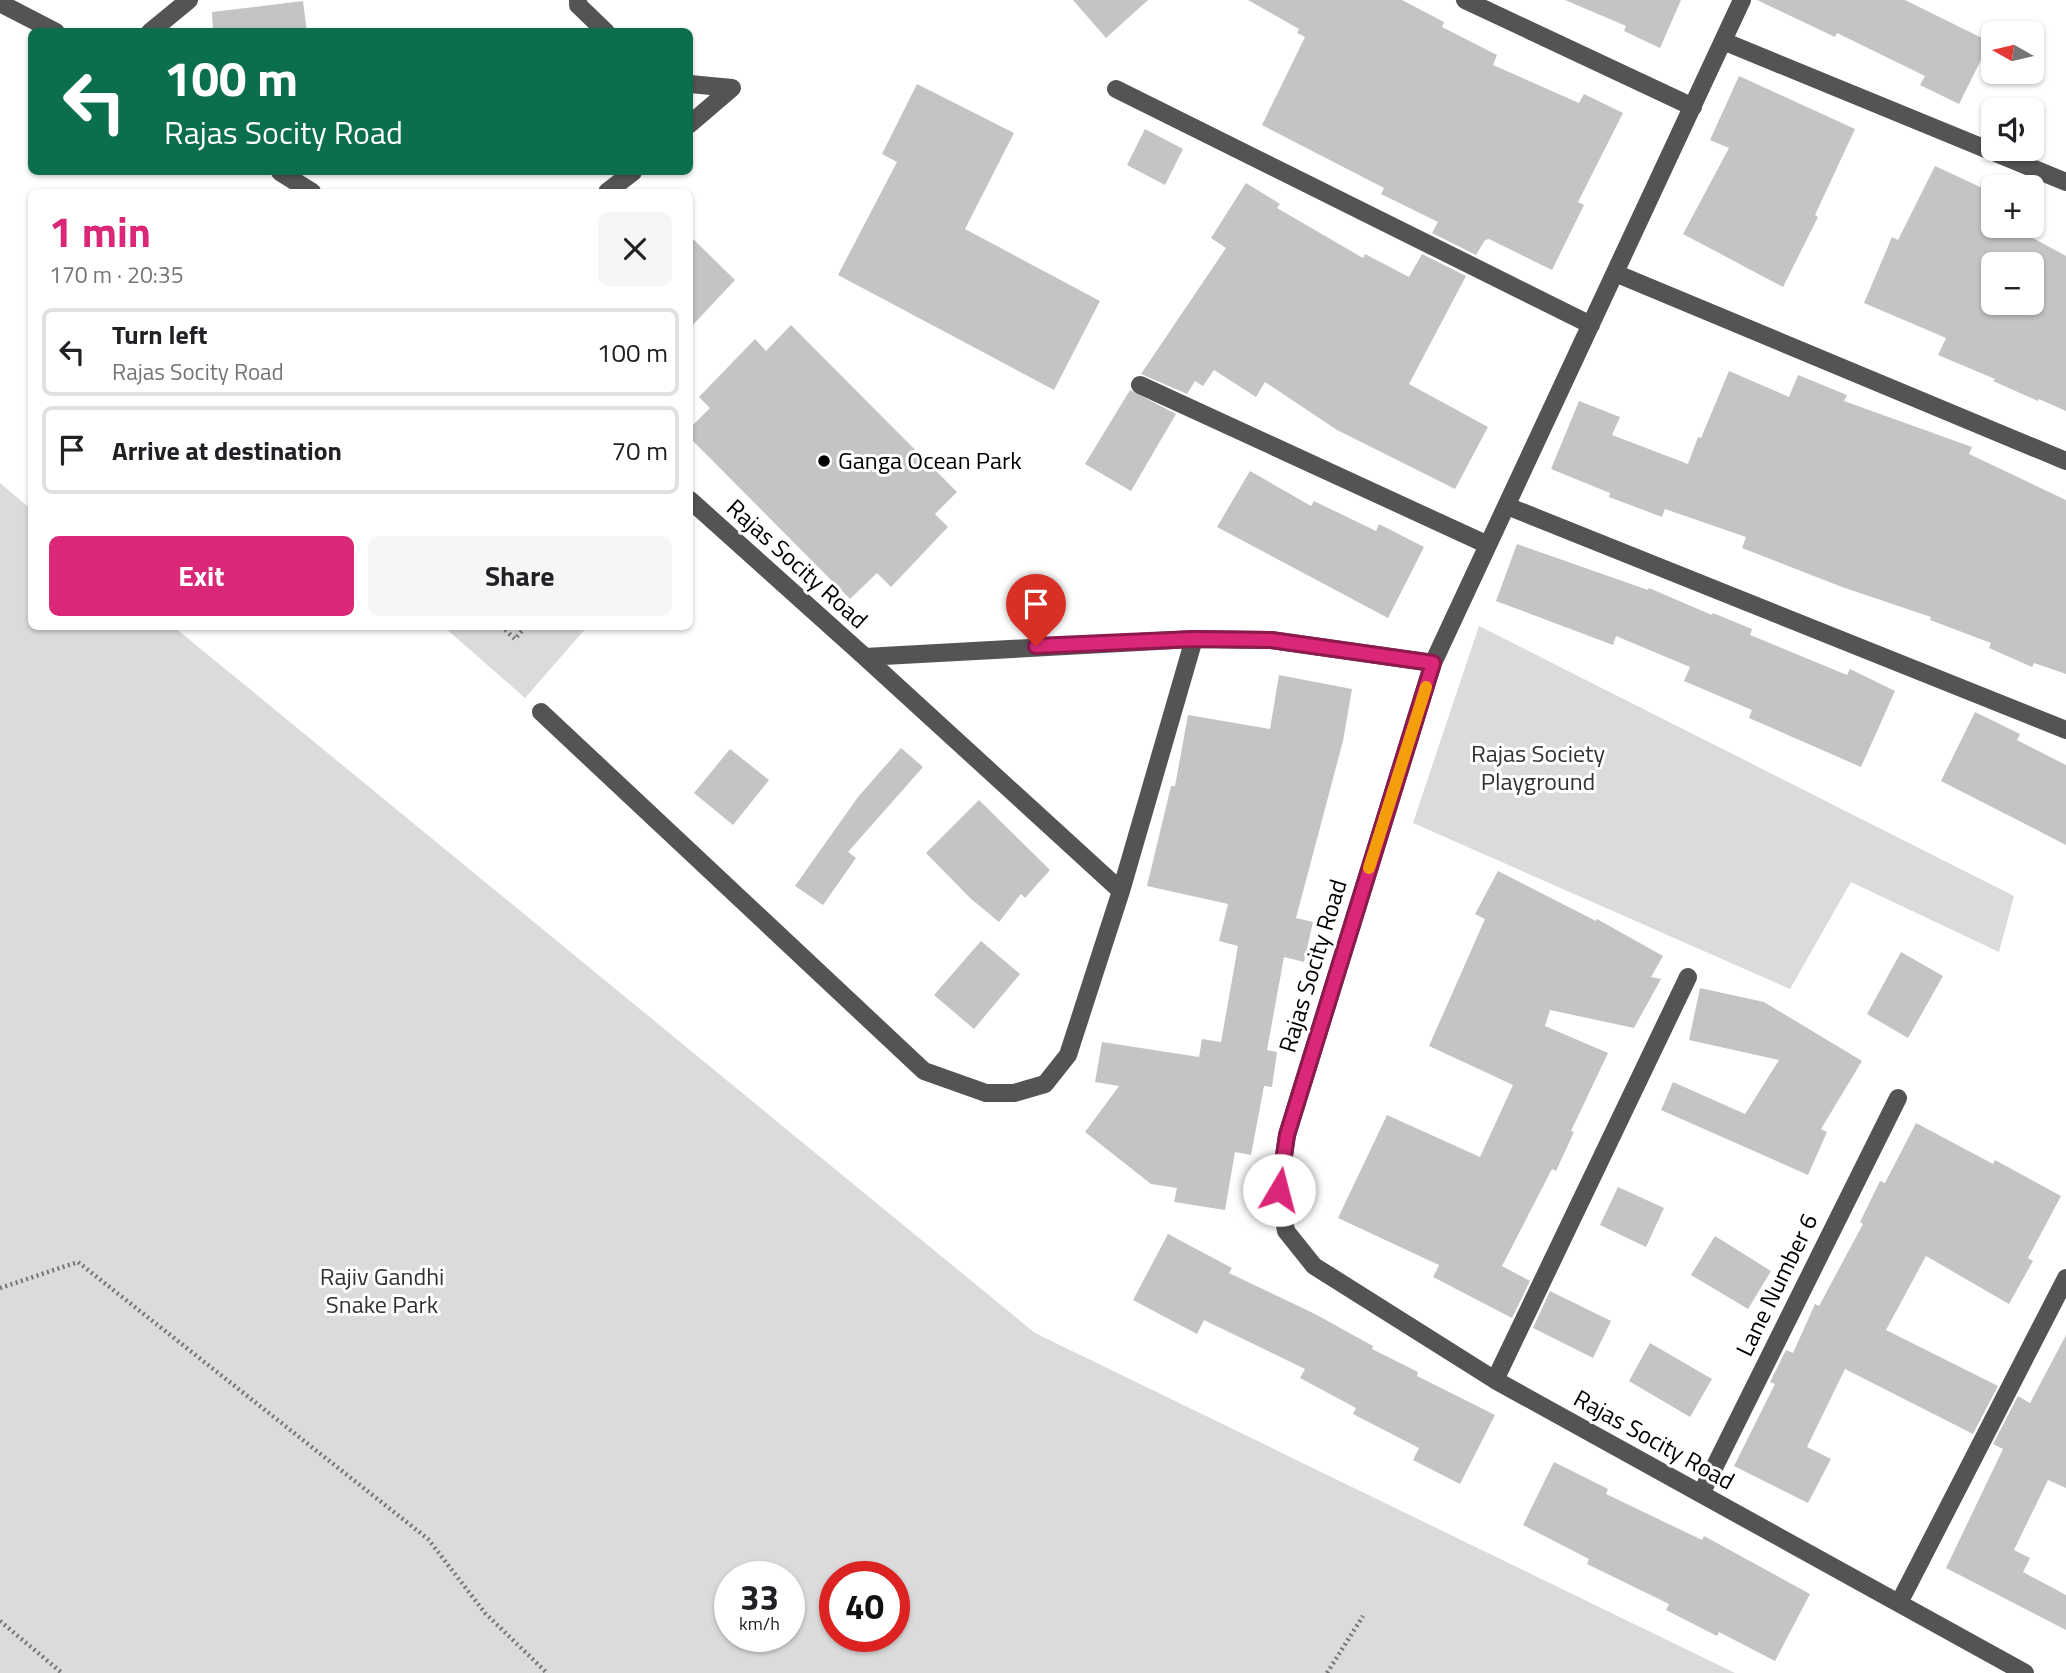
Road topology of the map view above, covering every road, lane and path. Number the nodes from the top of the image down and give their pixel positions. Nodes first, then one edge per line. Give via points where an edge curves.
1 (189, 0) edge
2 (578, 0) edge
3 (1465, 0) edge
4 (1742, 0) edge
5 (0, 3) edge
6 (48, 28) edge
7 (155, 28) edge
8 (602, 28) edge
9 (1723, 41) junction
10 (693, 84) edge
11 (1116, 89) dead end
12 (1693, 107) junction
13 (693, 121) edge
14 (285, 175) edge
15 (628, 175) edge
16 (2066, 181) edge
17 (307, 189) edge
18 (611, 189) edge
19 (1615, 273) junction
20 (1591, 326) junction
21 (1140, 386) dead end
22 (2066, 461) edge
23 (693, 503) edge
24 (1507, 506) junction
25 (1488, 545) junction
26 (505, 630) edge
27 (523, 630) edge
28 (1194, 639) junction
29 (865, 657) junction
30 (1433, 663) junction
31 (541, 712) dead end
32 (2066, 730) edge
33 (1121, 891) junction
34 (1688, 977) dead end
35 (1898, 1098) dead end
36 (2066, 1278) edge
37 (0, 1288) edge
38 (1495, 1380) junction
39 (1701, 1493) junction
40 (1899, 1603) junction
41 (1363, 1616) dead end
42 (0, 1621) edge
43 (62, 1673) edge
44 (547, 1673) edge
45 (1327, 1673) edge
46 (2025, 1673) edge

1 - 7 street
2 - 8 street
3 - 12 street
4 - 9 street
5 - 6 street
9 - 12 street
9 - 16 street
10 - 13 street via 732,88
11 - 20 street
12 - 19 street
14 - 17 street
15 - 18 street
19 - 20 street
19 - 22 street
20 - 24 street
21 - 25 street
23 - 29 street, Rajas Socity Road
24 - 25 street
24 - 32 street
25 - 30 street
26 - 27 path via 515,639
28 - 29 street, Rajas Socity Road
28 - 30 street, Rajas Socity Road via 1271,640
28 - 33 street
29 - 33 street
30 - 38 street, Rajas Socity Road via 1287,1135 1279,1190 1286,1231 1314,1266
31 - 33 street via 924,1071 959,1085 986,1093 1014,1094 1045,1084 1068,1055
34 - 38 street
35 - 39 street, Lane Number 6
36 - 40 street
37 - 44 path via 78,1262 428,1539 485,1613
38 - 39 street, Rajas Socity Road
39 - 40 street, Rajas Socity Road
40 - 46 street, Rajas Socity Road
41 - 45 path
42 - 43 path

